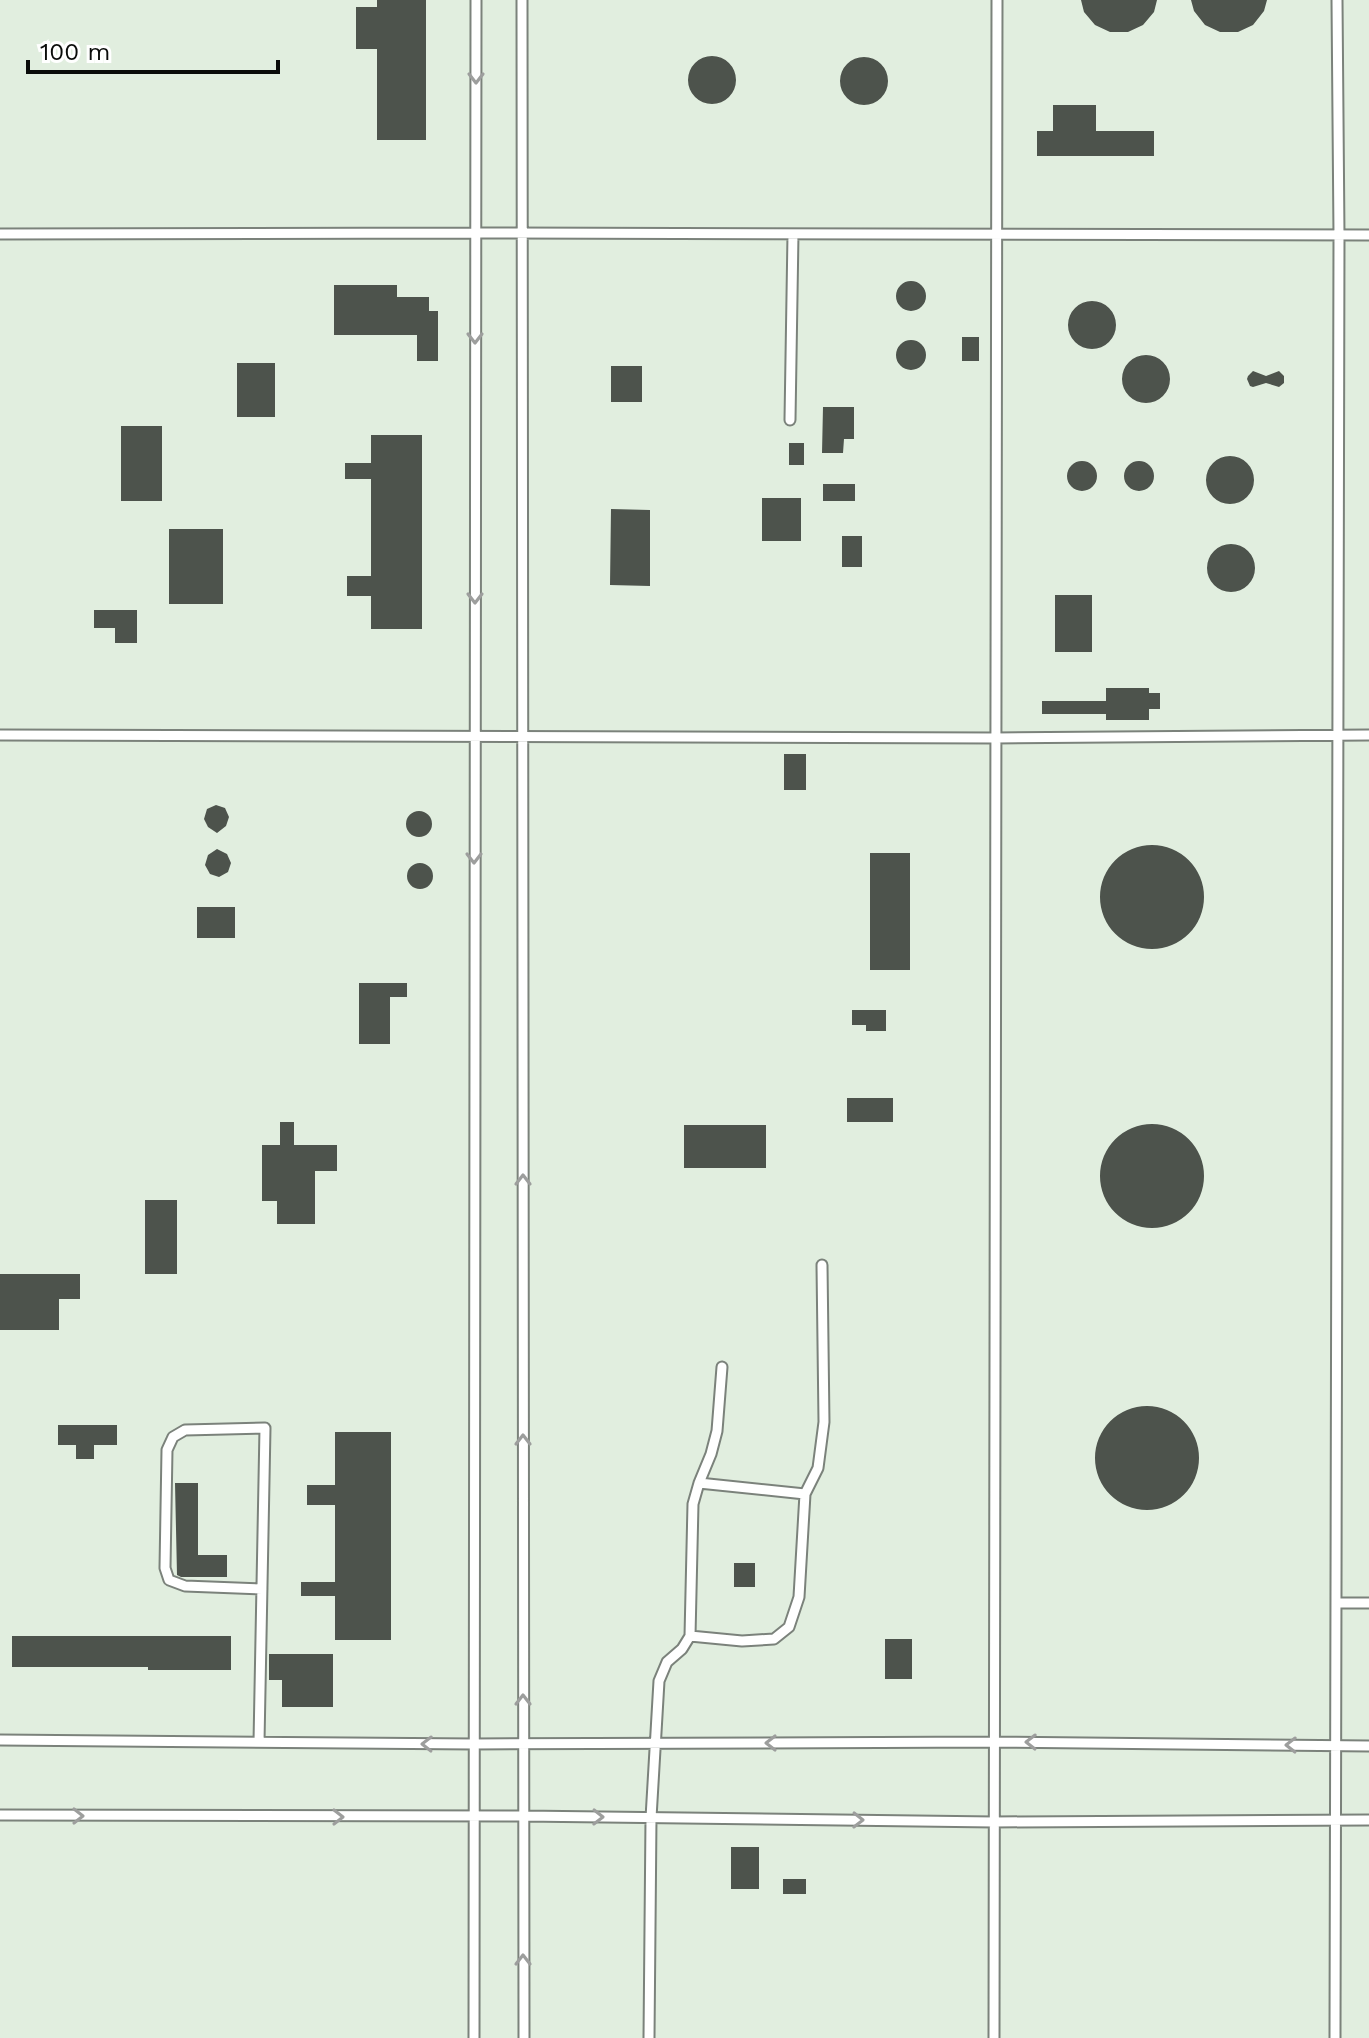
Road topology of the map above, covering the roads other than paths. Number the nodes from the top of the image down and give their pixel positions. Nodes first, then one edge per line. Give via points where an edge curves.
1 (476, 0) edge
2 (522, 0) edge
3 (997, 0) edge
4 (1337, 0) edge
5 (475, 233) junction
6 (523, 233) junction
7 (0, 234) edge
8 (793, 234) junction
9 (997, 234) junction
10 (1369, 235) edge
11 (1339, 236) junction
12 (790, 420) dead end
13 (0, 735) edge
14 (523, 735) junction
15 (1338, 735) junction
16 (1369, 735) edge
17 (474, 736) junction
18 (996, 738) junction
19 (822, 1265) dead end
20 (722, 1367) dead end
21 (699, 1483) junction
22 (805, 1494) junction
23 (262, 1589) junction
24 (1336, 1603) junction
25 (1369, 1603) edge
26 (690, 1636) junction
27 (0, 1740) edge
28 (259, 1742) junction
29 (995, 1742) junction
30 (474, 1744) junction
31 (523, 1744) junction
32 (655, 1744) junction
33 (1336, 1746) junction
34 (1369, 1746) edge
35 (0, 1815) edge
36 (523, 1816) junction
37 (474, 1817) junction
38 (651, 1818) junction
39 (1335, 1820) junction
40 (1369, 1820) edge
41 (994, 1822) junction
42 (474, 2038) edge
43 (524, 2038) edge
44 (649, 2038) edge
45 (994, 2038) edge
46 (1335, 2038) edge

1 -> 5 lane
2 - 6 lane
3 - 9 lane
4 - 11 lane
5 - 6 lane
5 - 7 lane
5 -> 17 lane
6 - 8 lane
6 - 14 lane
8 - 9 lane
8 - 12 lane
9 - 11 lane
9 - 18 lane
10 - 11 lane
11 - 15 lane
13 - 17 lane
14 - 17 lane
14 - 18 lane
31 -> 14 lane
15 - 16 lane
15 - 18 lane
15 - 24 lane
17 -> 30 lane
18 - 29 lane
19 - 22 lane via 824,1422 818,1468
20 - 21 lane via 717,1431
21 - 22 lane
21 - 26 lane via 693,1504
22 - 26 lane via 799,1597 789,1627 774,1639
23 - 23 lane via 265,1428 185,1430 173,1437 167,1450 169,1580 185,1586
23 - 28 lane
24 - 25 lane
24 - 33 lane
26 - 32 lane via 667,1662 659,1681
27 - 28 lane
30 -> 28 lane
29 -> 32 lane
33 -> 29 lane
29 - 41 lane
30 - 31 lane
30 - 37 lane
31 - 32 lane
31 - 36 lane
32 - 38 lane
33 - 34 lane
33 - 39 lane
35 -> 37 lane
36 - 37 lane
36 -> 38 lane
43 -> 36 lane
37 - 42 lane
38 -> 41 lane
38 - 44 lane
39 - 40 lane
39 - 41 lane
39 - 46 lane
41 - 45 lane

